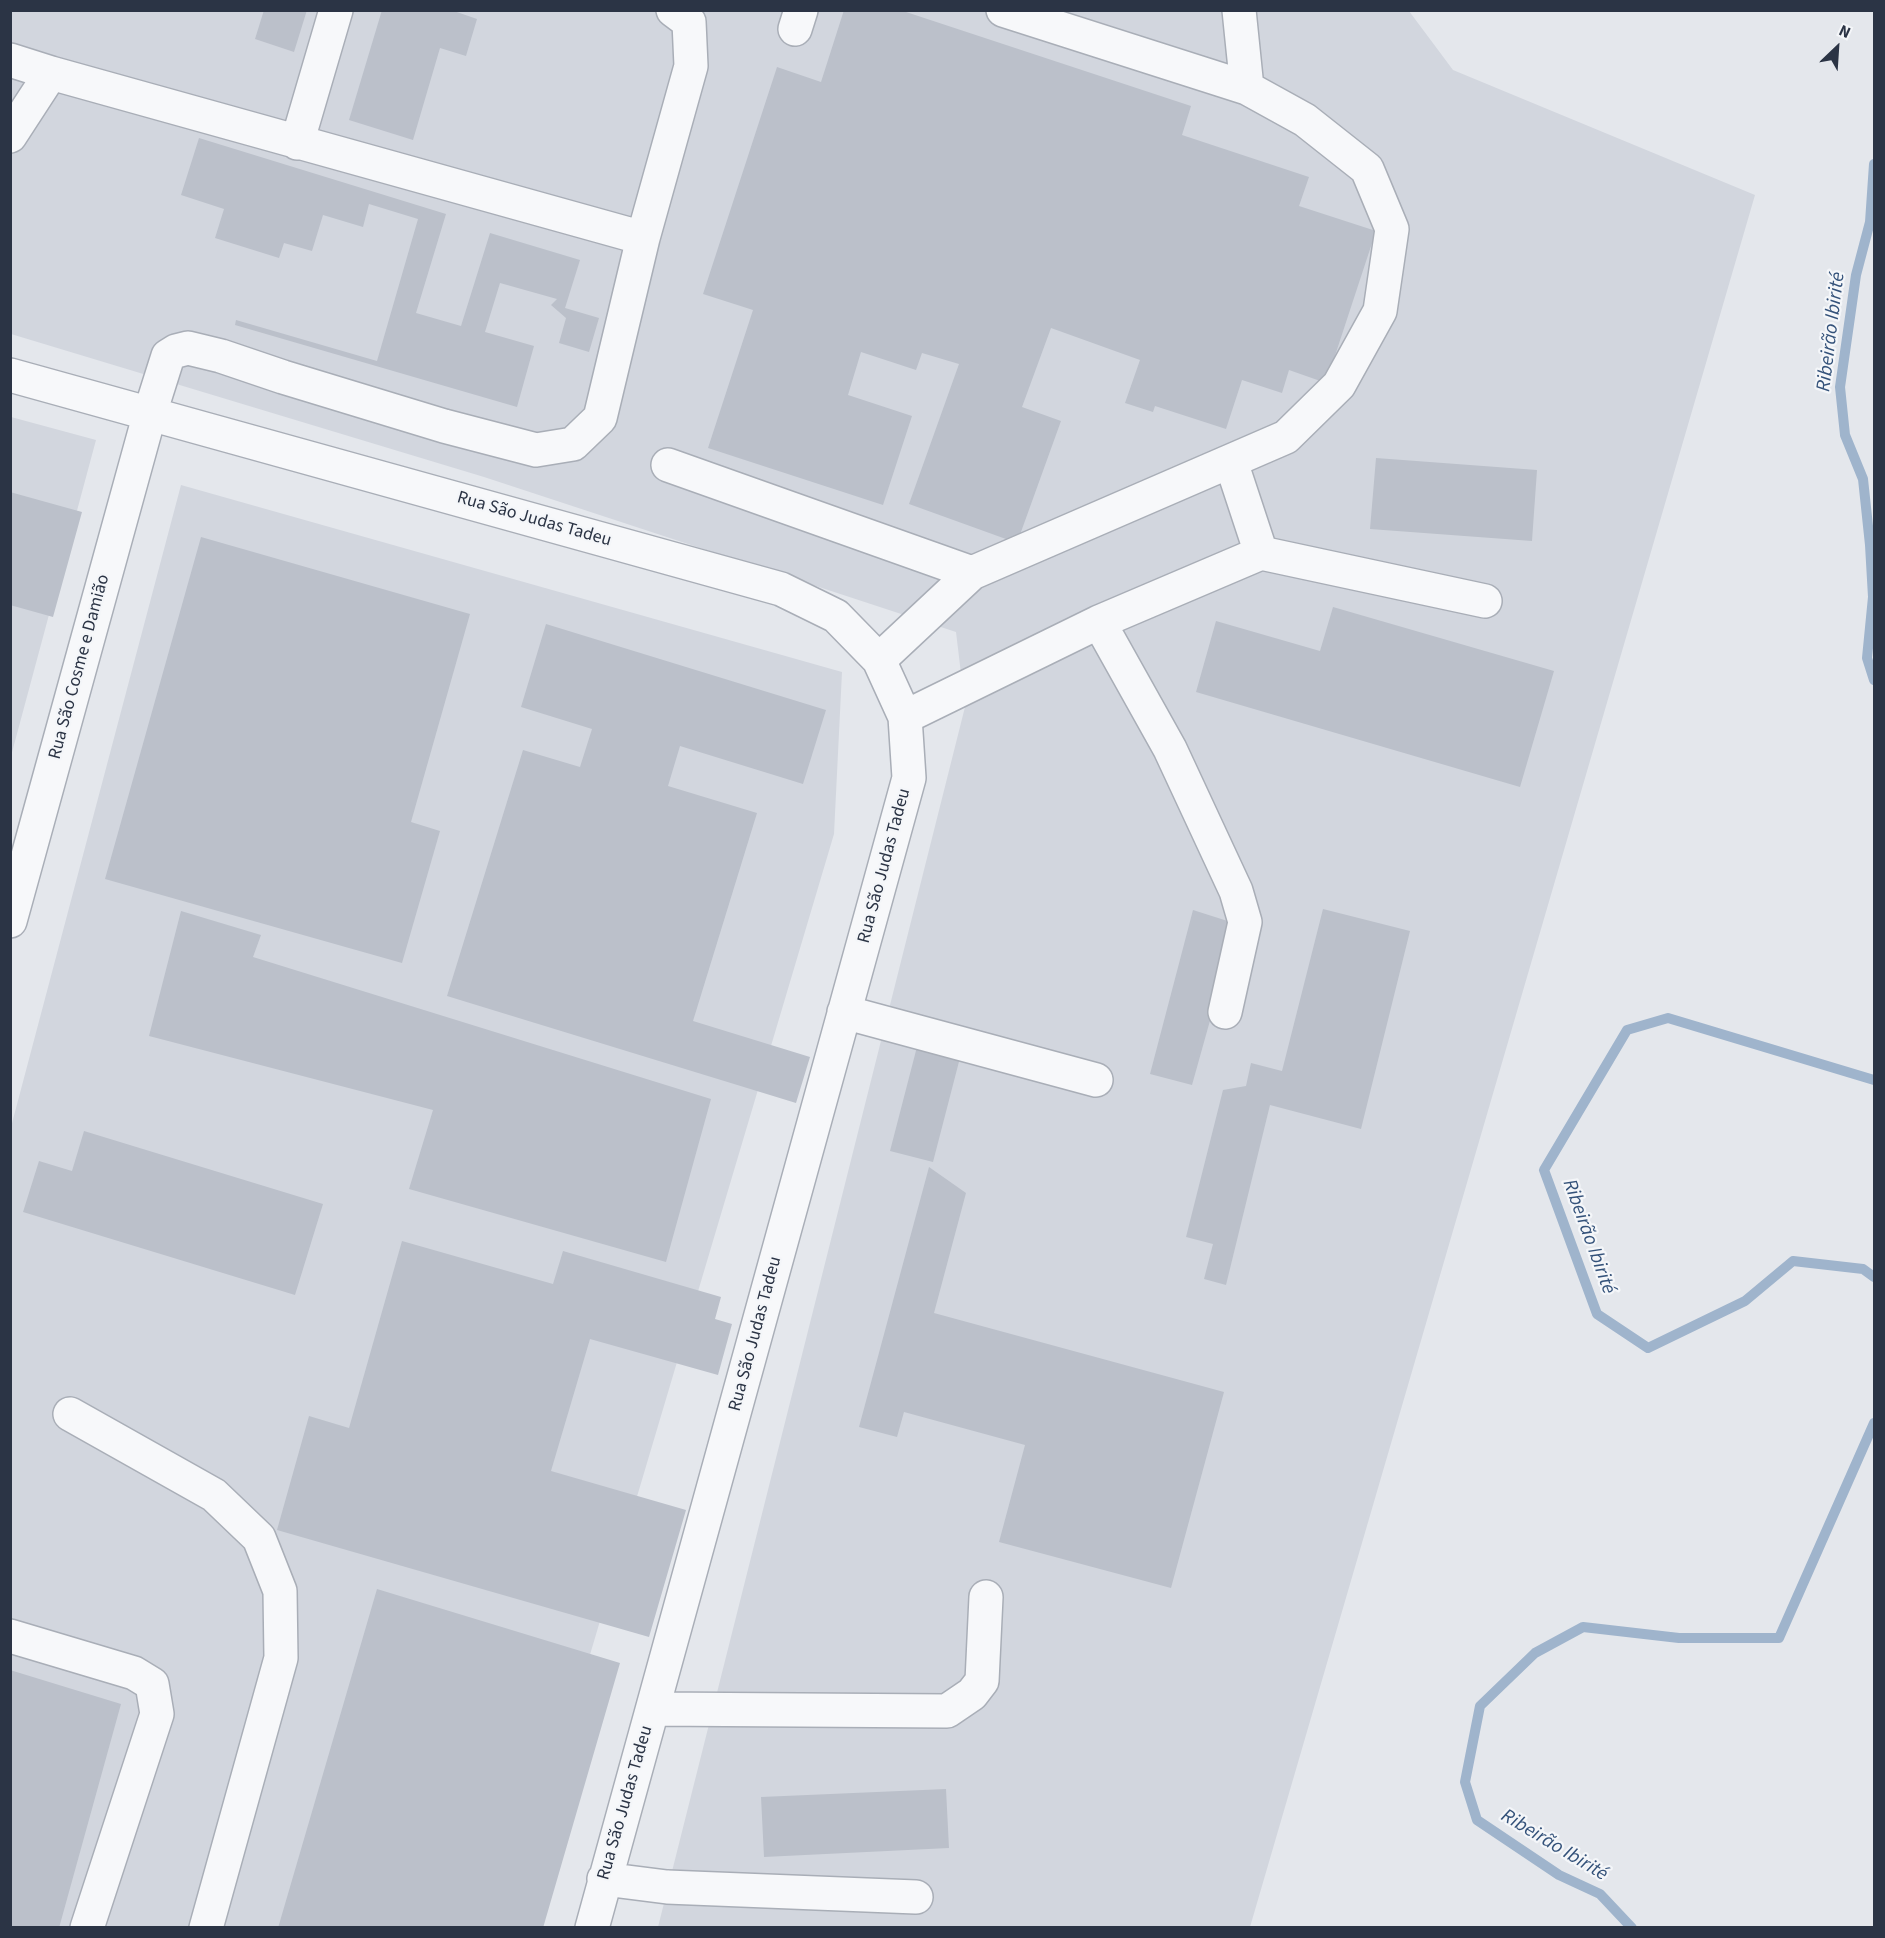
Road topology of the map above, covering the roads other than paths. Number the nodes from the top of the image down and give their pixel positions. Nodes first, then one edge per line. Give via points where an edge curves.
1 (336, 10) edge
2 (673, 10) edge
3 (1003, 10) edge
4 (1239, 11) edge
5 (10, 60) edge
6 (51, 73) junction
7 (1246, 88) junction
8 (10, 136) edge
9 (297, 143) junction
10 (643, 238) junction
11 (10, 375) edge
12 (150, 413) junction
13 (1231, 462) junction
14 (668, 465) dead end
15 (1261, 553) junction
16 (972, 573) junction
17 (1485, 601) dead end
18 (1100, 622) junction
19 (879, 660) junction
20 (904, 717) junction
21 (10, 921) edge
22 (844, 1012) junction
23 (1225, 1012) dead end
24 (1096, 1080) dead end
25 (70, 1414) dead end
26 (986, 1597) dead end
27 (10, 1636) edge
28 (653, 1709) junction
29 (604, 1879) junction
30 (916, 1897) dead end
31 (87, 1928) edge
32 (206, 1928) edge
33 (592, 1928) edge

1 - 9 street
2 - 10 street via 689,22 691,66
3 - 7 street
4 - 7 street
5 - 6 street
6 - 8 street
6 - 9 street
7 - 13 street via 1305,120 1367,170 1392,229 1380,311 1339,385 1286,437
9 - 10 street
10 - 12 street, Rua São Cosme e Damião via 600,417 573,444 536,450 188,348 168,356
11 - 12 street, Rua São Judas Tadeu
12 - 19 street, Rua São Judas Tadeu via 781,589 836,616
12 - 21 street, Rua São Cosme e Damião
13 - 15 street
13 - 16 street
14 - 16 street
15 - 17 street
15 - 18 street
16 - 19 street
18 - 20 street
18 - 23 street via 1170,749 1236,891 1245,922
19 - 20 street, Rua São Judas Tadeu
20 - 22 street, Rua São Judas Tadeu via 909,778
22 - 24 street
22 - 28 street, Rua São Judas Tadeu
25 - 32 street via 214,1495 259,1538 280,1591 281,1658
26 - 28 street via 982,1681 972,1694 947,1711
27 - 31 street via 134,1673 152,1684 157,1714
28 - 29 street, Rua São Judas Tadeu
29 - 30 street via 666,1887
29 - 33 street, Rua São Judas Tadeu

